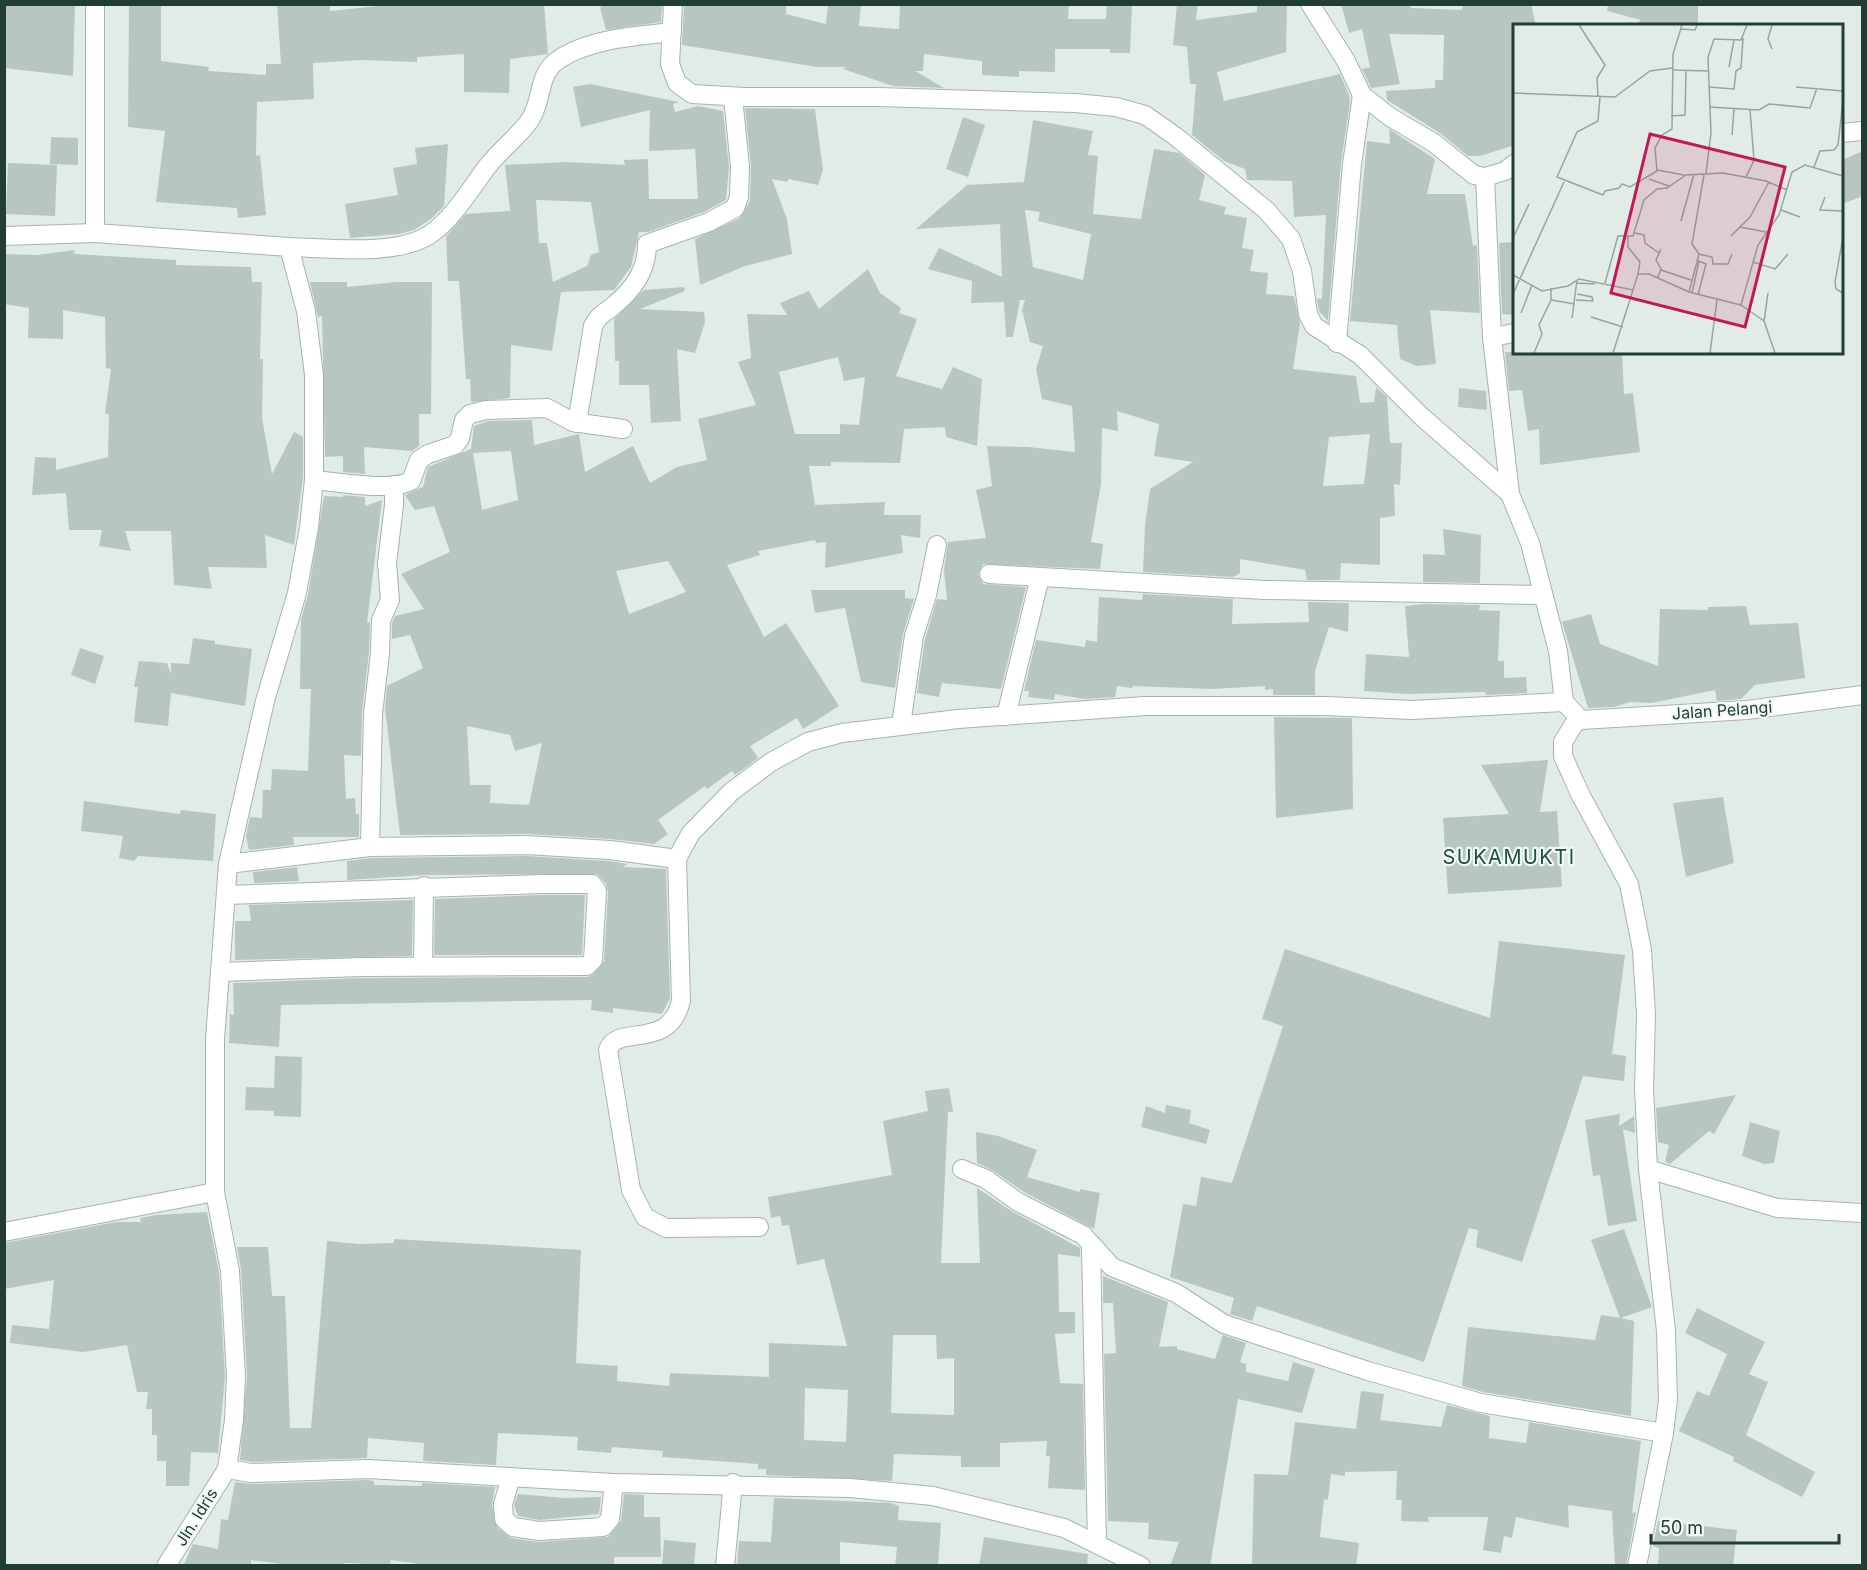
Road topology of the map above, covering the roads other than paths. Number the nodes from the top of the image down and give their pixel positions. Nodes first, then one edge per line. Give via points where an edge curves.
1 (95, 4) edge
2 (673, 4) edge
3 (1310, 4) edge
4 (672, 32) junction
5 (1362, 95) junction
6 (733, 96) junction
7 (1863, 131) edge
8 (1843, 133) edge
9 (1513, 165) edge
10 (1485, 177) junction
11 (95, 233) junction
12 (4, 236) edge
13 (289, 247) junction
14 (1513, 333) edge
15 (1492, 337) junction
16 (1337, 343) junction
17 (578, 423) junction
18 (624, 429) dead end
19 (314, 480) junction
20 (394, 485) junction
21 (1510, 494) junction
22 (938, 545) dead end
23 (989, 574) dead end
24 (1040, 577) junction
25 (1543, 595) junction
26 (1863, 695) edge
27 (1564, 702) junction
28 (1006, 716) junction
29 (1581, 720) junction
30 (901, 725) junction
31 (370, 847) junction
32 (677, 860) junction
33 (228, 864) junction
34 (424, 886) junction
35 (226, 895) junction
36 (423, 966) junction
37 (220, 972) junction
38 (962, 1169) dead end
39 (1648, 1169) junction
40 (215, 1192) junction
41 (1863, 1213) edge
42 (759, 1227) dead end
43 (4, 1233) edge
44 (1091, 1244) junction
45 (1664, 1433) junction
46 (227, 1469) junction
47 (511, 1477) junction
48 (614, 1483) junction
49 (734, 1484) junction
50 (1097, 1544) junction
51 (166, 1566) edge
52 (725, 1566) edge
53 (1141, 1566) edge
54 (1637, 1566) edge

1 - 11 street
2 - 4 street
3 - 5 street
4 - 6 street via 670,64 683,89 692,94
4 - 13 street via 581,48 557,60 548,68 536,111 528,122 500,150 446,220 423,240 354,249
5 - 10 street via 1474,175
5 - 16 street via 1352,164
6 - 16 street via 1075,103 1116,106 1144,115 1175,136 1280,224 1299,258 1310,321
6 - 17 street via 740,167 735,208 709,222 647,244 647,257 637,284 598,317 593,326
7 - 8 street
9 - 10 street
10 - 15 street
11 - 12 street
11 - 13 street
13 - 19 street via 306,311 314,375
14 - 15 street
15 - 21 street
16 - 21 street via 1360,355 1421,416
17 - 18 street
17 - 20 street via 547,408 470,414 455,445 428,454 419,460 411,481
19 - 20 street
19 - 33 street via 297,593 266,701
20 - 31 street via 387,563 390,600 381,620 373,714
21 - 25 street via 1530,543
22 - 30 street via 914,636
23 - 24 street
24 - 25 street via 1265,590
24 - 28 street
25 - 27 street via 1558,651
26 - 29 street, Jalan Pelangi via 1747,710
27 - 28 street via 1412,710 1145,706
27 - 29 street
28 - 30 street
29 - 39 street via 1563,742 1563,756 1629,884 1642,950
30 - 32 street via 808,742 771,762 730,792 690,833
31 - 32 street via 526,844
31 - 33 street
32 - 42 street via 681,936 681,1001 677,1015 662,1029 617,1039 608,1050 631,1190 645,1218 666,1228
33 - 35 street
34 - 35 street
34 - 36 street
34 - 36 street via 592,884 597,891 591,964
35 - 37 street
36 - 37 street
37 - 40 street via 215,1039
38 - 44 street via 1083,1234
39 - 41 street via 1777,1208
39 - 45 street via 1666,1331 1668,1399
40 - 43 street
40 - 46 street via 230,1271 236,1376
44 - 45 street via 1112,1267 1176,1293 1224,1324 1481,1403
44 - 50 street
45 - 54 street
46 - 47 street via 251,1473 368,1469
46 - 51 street, Jln. Idris
47 - 48 street
47 - 48 street via 503,1504 504,1520 513,1527 539,1531 603,1527 610,1519
48 - 49 street
49 - 50 street via 933,1496 1064,1528
49 - 52 street
50 - 53 street

